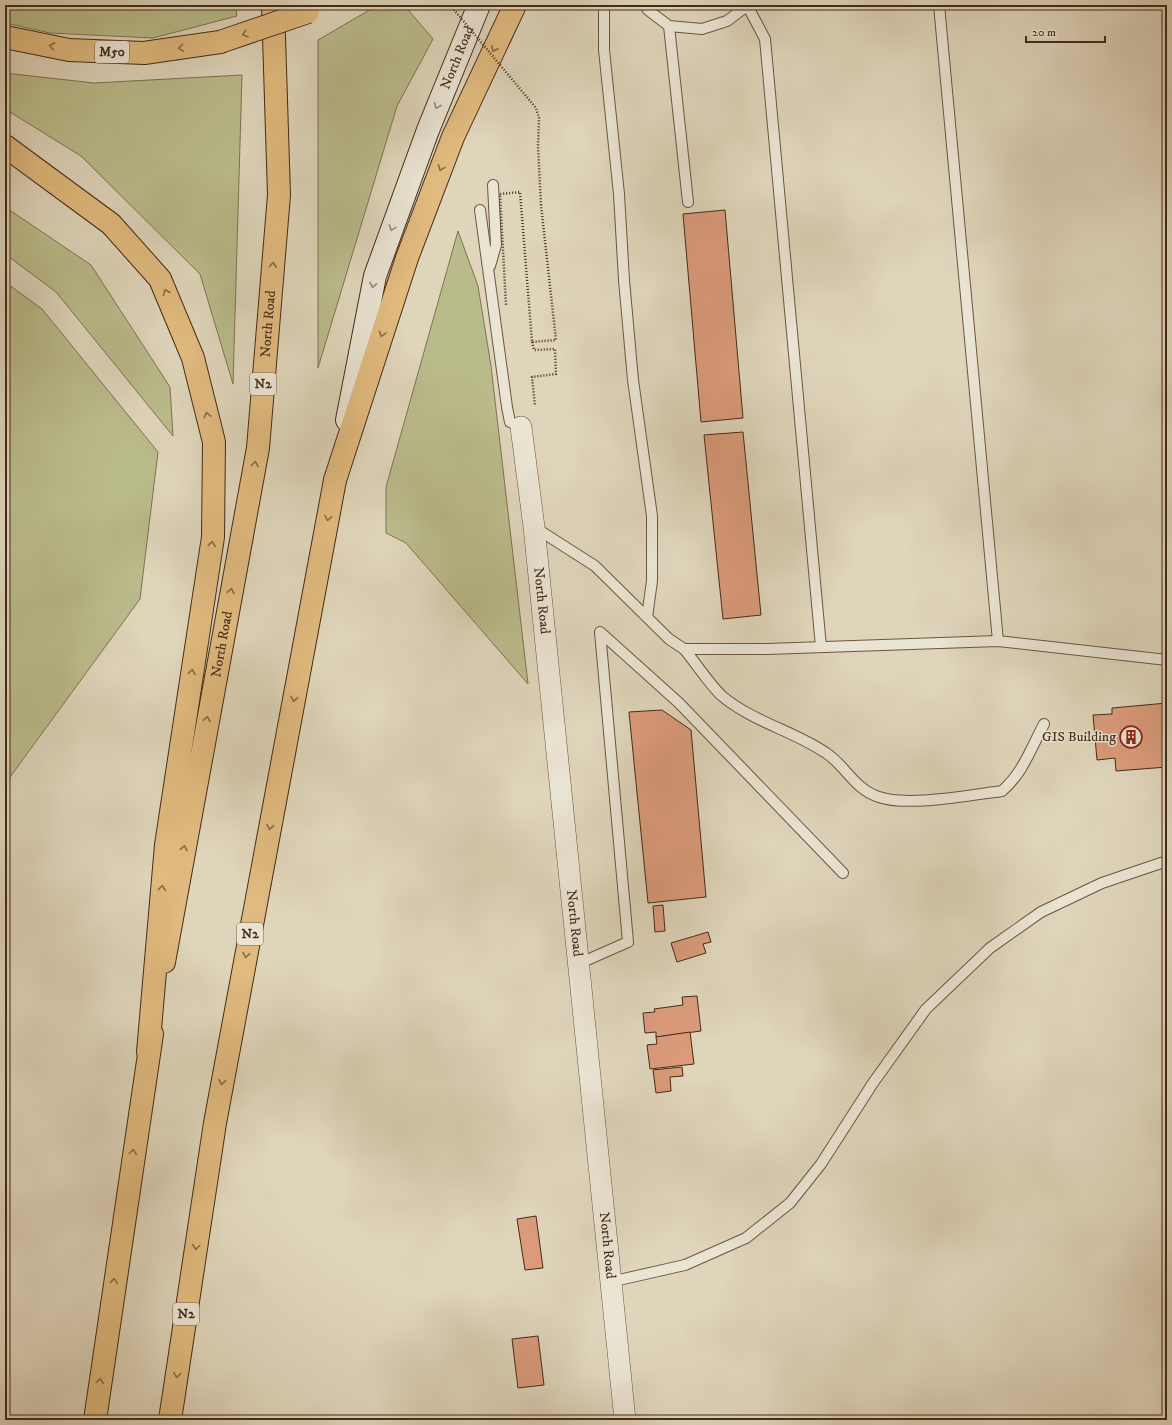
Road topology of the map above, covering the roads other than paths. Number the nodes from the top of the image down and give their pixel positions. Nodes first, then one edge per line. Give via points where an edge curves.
1 (273, 5) edge
2 (479, 5) edge
3 (515, 5) edge
4 (604, 5) edge
5 (645, 5) edge
6 (747, 5) edge
7 (938, 5) edge
8 (314, 8) edge
9 (669, 26) junction
10 (5, 37) edge
11 (5, 146) edge
12 (493, 186) dead end
13 (688, 202) dead end
14 (480, 210) dead end
15 (488, 271) junction
16 (528, 421) joint
17 (335, 480) junction
18 (534, 527) junction
19 (647, 617) junction
20 (998, 641) junction
21 (821, 647) junction
22 (684, 649) junction
23 (1167, 660) edge
24 (1044, 724) dead end
25 (1167, 861) edge
26 (843, 873) dead end
27 (578, 964) junction
28 (148, 1052) junction
29 (610, 1282) junction
30 (95, 1420) edge
31 (170, 1420) edge
32 (625, 1420) edge

28 -> 1 highway, North Road / N2 via 258,448 278,195
2 -> 17 main road, North Road via 428,130 375,276
3 -> 17 highway via 453,137 405,264
4 - 19 lane via 604,50 619,194 633,380 652,516 652,581
5 - 9 lane
6 - 9 lane via 727,21 702,29
6 - 21 lane via 765,39
7 - 20 lane
8 -> 10 highway, M50, bridge via 220,42 144,53 69,50
9 - 13 lane
28 -> 11 highway via 166,844 213,537 214,442 193,358 160,279 112,224
12 - 15 lane via 496,245
14 - 15 lane
15 - 16 lane via 506,407 510,422
16 - 18 street, North Road
17 -> 31 highway, N2 via 215,1123
18 - 19 lane via 595,566
18 - 27 street, North Road
19 - 22 lane via 669,639
20 - 21 lane
20 - 23 lane
21 - 22 lane
22 - 24 lane via 722,696 758,719 827,753 856,784 878,797 902,802 1002,791 1023,767
25 - 29 lane via 1102,883 1041,912 990,948 926,1008 873,1083 821,1164 790,1203 746,1238 685,1265
26 - 27 lane via 679,702 600,632 628,942
27 - 29 street, North Road
30 -> 28 highway, N2
29 - 32 street, North Road

